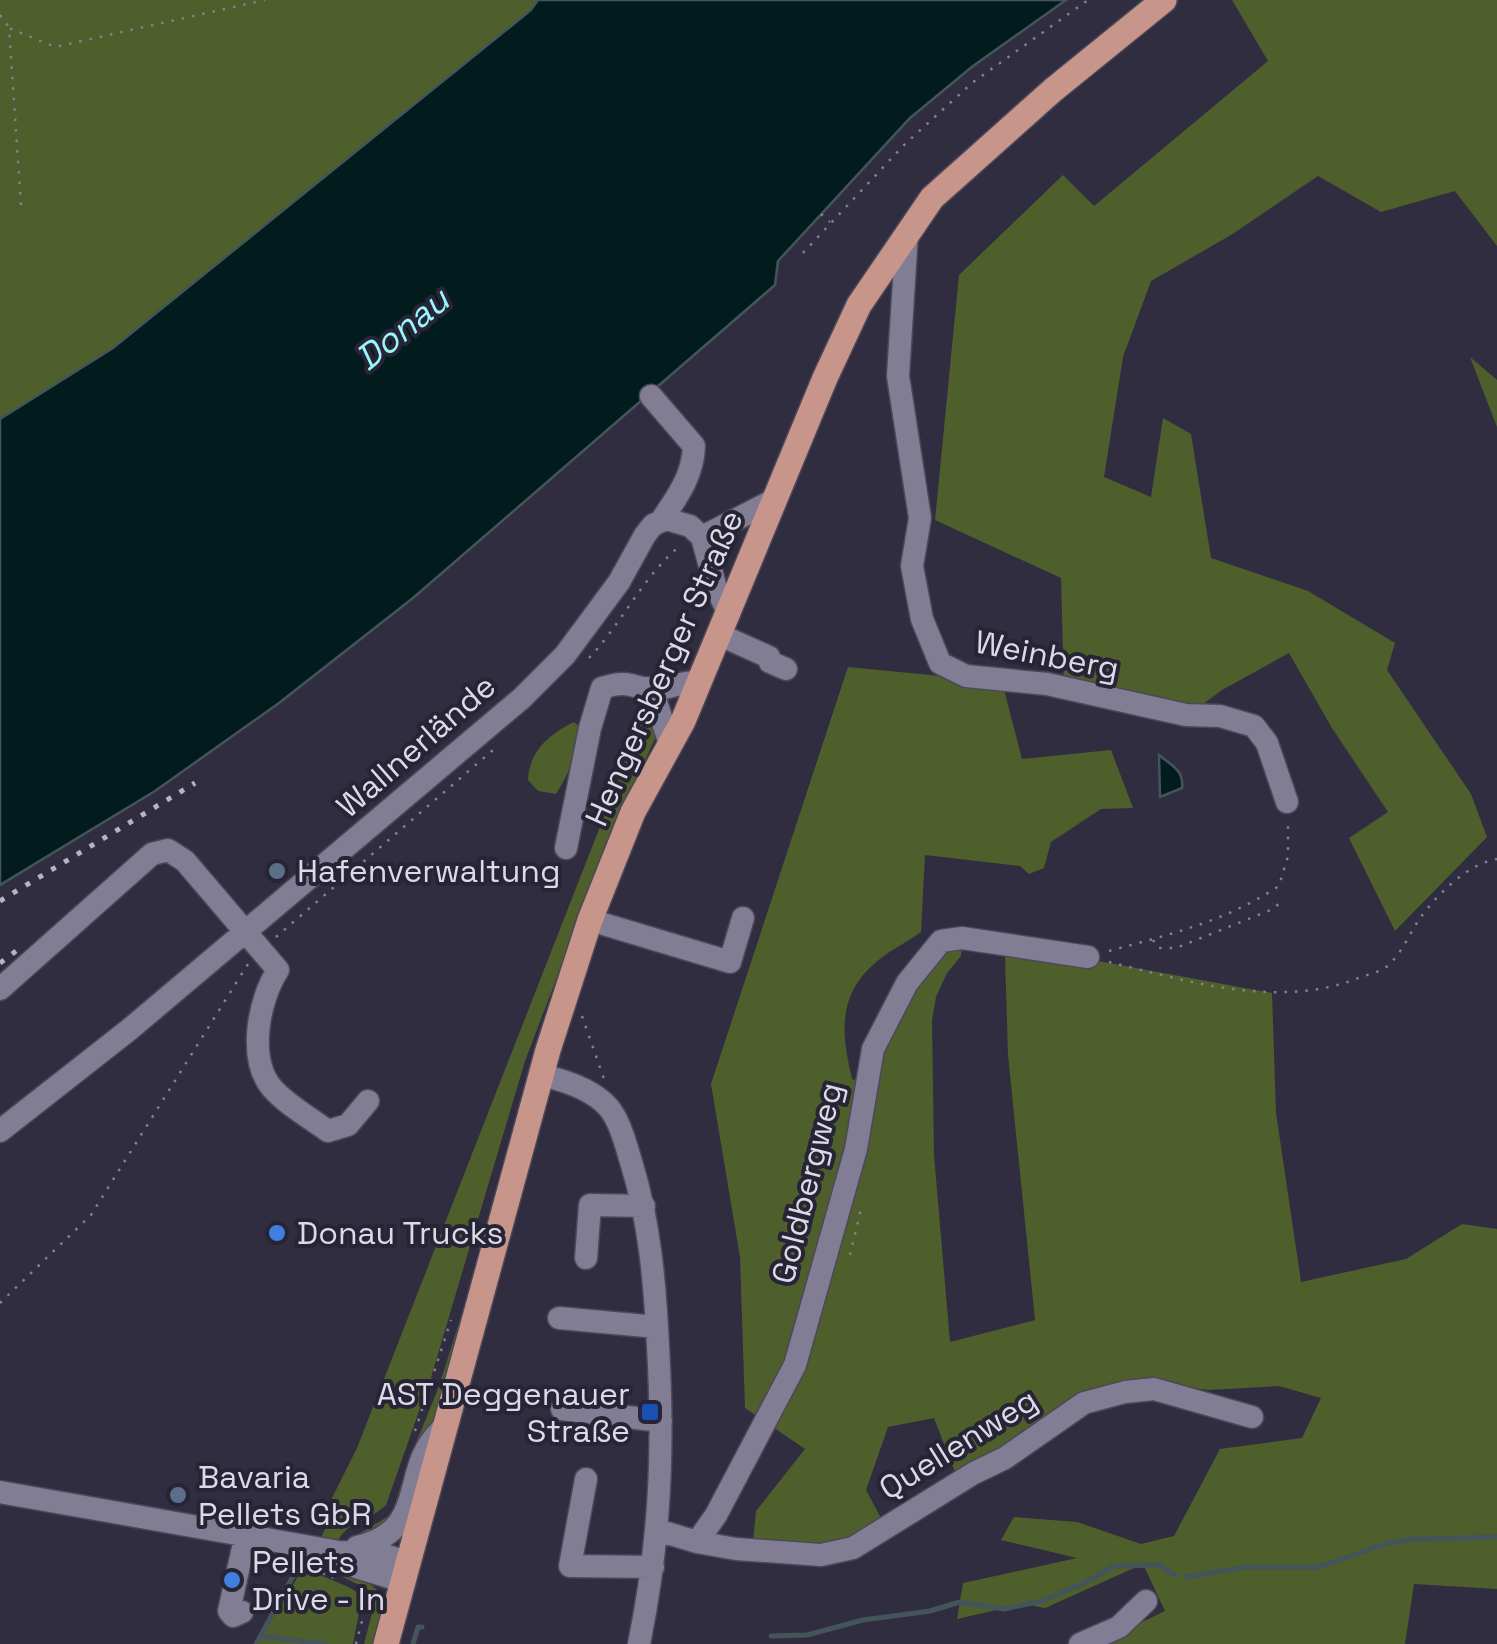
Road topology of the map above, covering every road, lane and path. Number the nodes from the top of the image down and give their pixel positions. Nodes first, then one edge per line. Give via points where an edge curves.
1 (265, 0) edge
2 (1164, 0) edge
3 (1084, 1) edge
4 (0, 15) edge
5 (10, 28) junction
6 (21, 204) dead end
7 (820, 214) dead end
8 (831, 224) junction
9 (907, 233) junction
10 (804, 253) dead end
11 (651, 396) dead end
12 (774, 500) junction
13 (661, 522) junction
14 (702, 537) junction
15 (680, 546) dead end
16 (724, 624) junction
17 (588, 658) dead end
18 (786, 669) dead end
19 (700, 682) junction
20 (646, 688) junction
21 (500, 743) dead end
22 (670, 744) junction
23 (1287, 802) joint
24 (566, 848) dead end
25 (1497, 859) edge
26 (1284, 899) dead end
27 (744, 918) dead end
28 (590, 920) junction
29 (245, 932) junction
30 (1152, 939) junction
31 (261, 951) junction
32 (1088, 957) junction
33 (0, 989) edge
34 (580, 1009) dead end
35 (541, 1075) junction
36 (604, 1078) dead end
37 (368, 1102) dead end
38 (0, 1131) edge
39 (644, 1206) junction
40 (586, 1258) dead end
41 (0, 1303) edge
42 (559, 1318) dead end
43 (452, 1319) dead end
44 (658, 1327) junction
45 (562, 1408) dead end
46 (1252, 1416) dead end
47 (661, 1421) junction
48 (446, 1425) junction
49 (412, 1439) dead end
50 (586, 1479) dead end
51 (0, 1492) edge
52 (657, 1530) junction
53 (246, 1534) junction
54 (696, 1542) junction
55 (339, 1552) junction
56 (653, 1567) junction
57 (405, 1572) junction
58 (348, 1584) dead end
59 (1146, 1601) dead end
60 (237, 1605) dead end
61 (356, 1644) edge
62 (386, 1644) edge
63 (639, 1644) edge
64 (1080, 1644) edge

1 - 5 path via 55,47
2 - 9 main road, Hengersberger Straße via 964,166
3 - 8 path via 972,83
4 - 5 path
5 - 6 path
7 - 8 path
8 - 10 path
9 - 12 main road, Hengersberger Straße via 860,305
9 - 23 street, Weinberg via 898,376 920,518 912,566 922,619 940,663 966,676 1047,684 1254,726 1267,743
11 - 13 street, Wallnerlände via 694,446 686,485
12 - 14 street
12 - 16 main road, Hengersberger Straße
13 - 14 street via 678,521
13 - 29 street, Wallnerlände via 644,535 565,655 522,698
14 - 16 street
15 - 17 path via 662,560
16 - 18 street
16 - 19 main road, Hengersberger Straße
19 - 20 street
19 - 22 main road, Hengersberger Straße
20 - 22 street
20 - 24 street via 622,681 602,688
21 - 31 path
22 - 28 main road, Hengersberger Straße via 633,812
23 - 30 path via 1288,856 1279,886 1244,909
25 - 32 path via 1469,869 1442,894 1385,968 1337,986 1236,989
26 - 30 path via 1176,948 1158,948
27 - 28 street via 730,962
28 - 35 main road, Hengersberger Straße
29 - 31 street
29 - 33 street via 186,861 168,850 152,854
29 - 38 street, Wallnerlände
30 - 32 path
31 - 37 street via 278,970 262,999 259,1033 270,1086 328,1131 348,1125
31 - 41 path via 244,968 91,1215
32 - 54 street, Goldbergweg via 962,938 941,942 907,983 874,1049 856,1149 795,1364
34 - 36 path
35 - 39 street via 602,1100 612,1112
35 - 48 main road, Hengersberger Straße
39 - 40 street via 590,1205
39 - 44 street
42 - 44 street
43 - 49 path
44 - 47 street
45 - 47 street
46 - 54 street, Quellenweg via 1154,1389 1126,1392 1084,1402 1005,1458 853,1548 821,1555
47 - 52 street
48 - 55 street, Hengersberger Straße via 429,1442 398,1528 377,1542
48 - 57 main road, Hengersberger Straße
50 - 56 street via 570,1566
51 - 53 street
52 - 54 street
52 - 56 street
53 - 55 street
53 - 60 street via 237,1563
55 - 57 street via 346,1564
56 - 63 street
57 - 62 main road, Hengersberger Straße
58 - 61 path via 364,1596
59 - 64 street via 1119,1627

